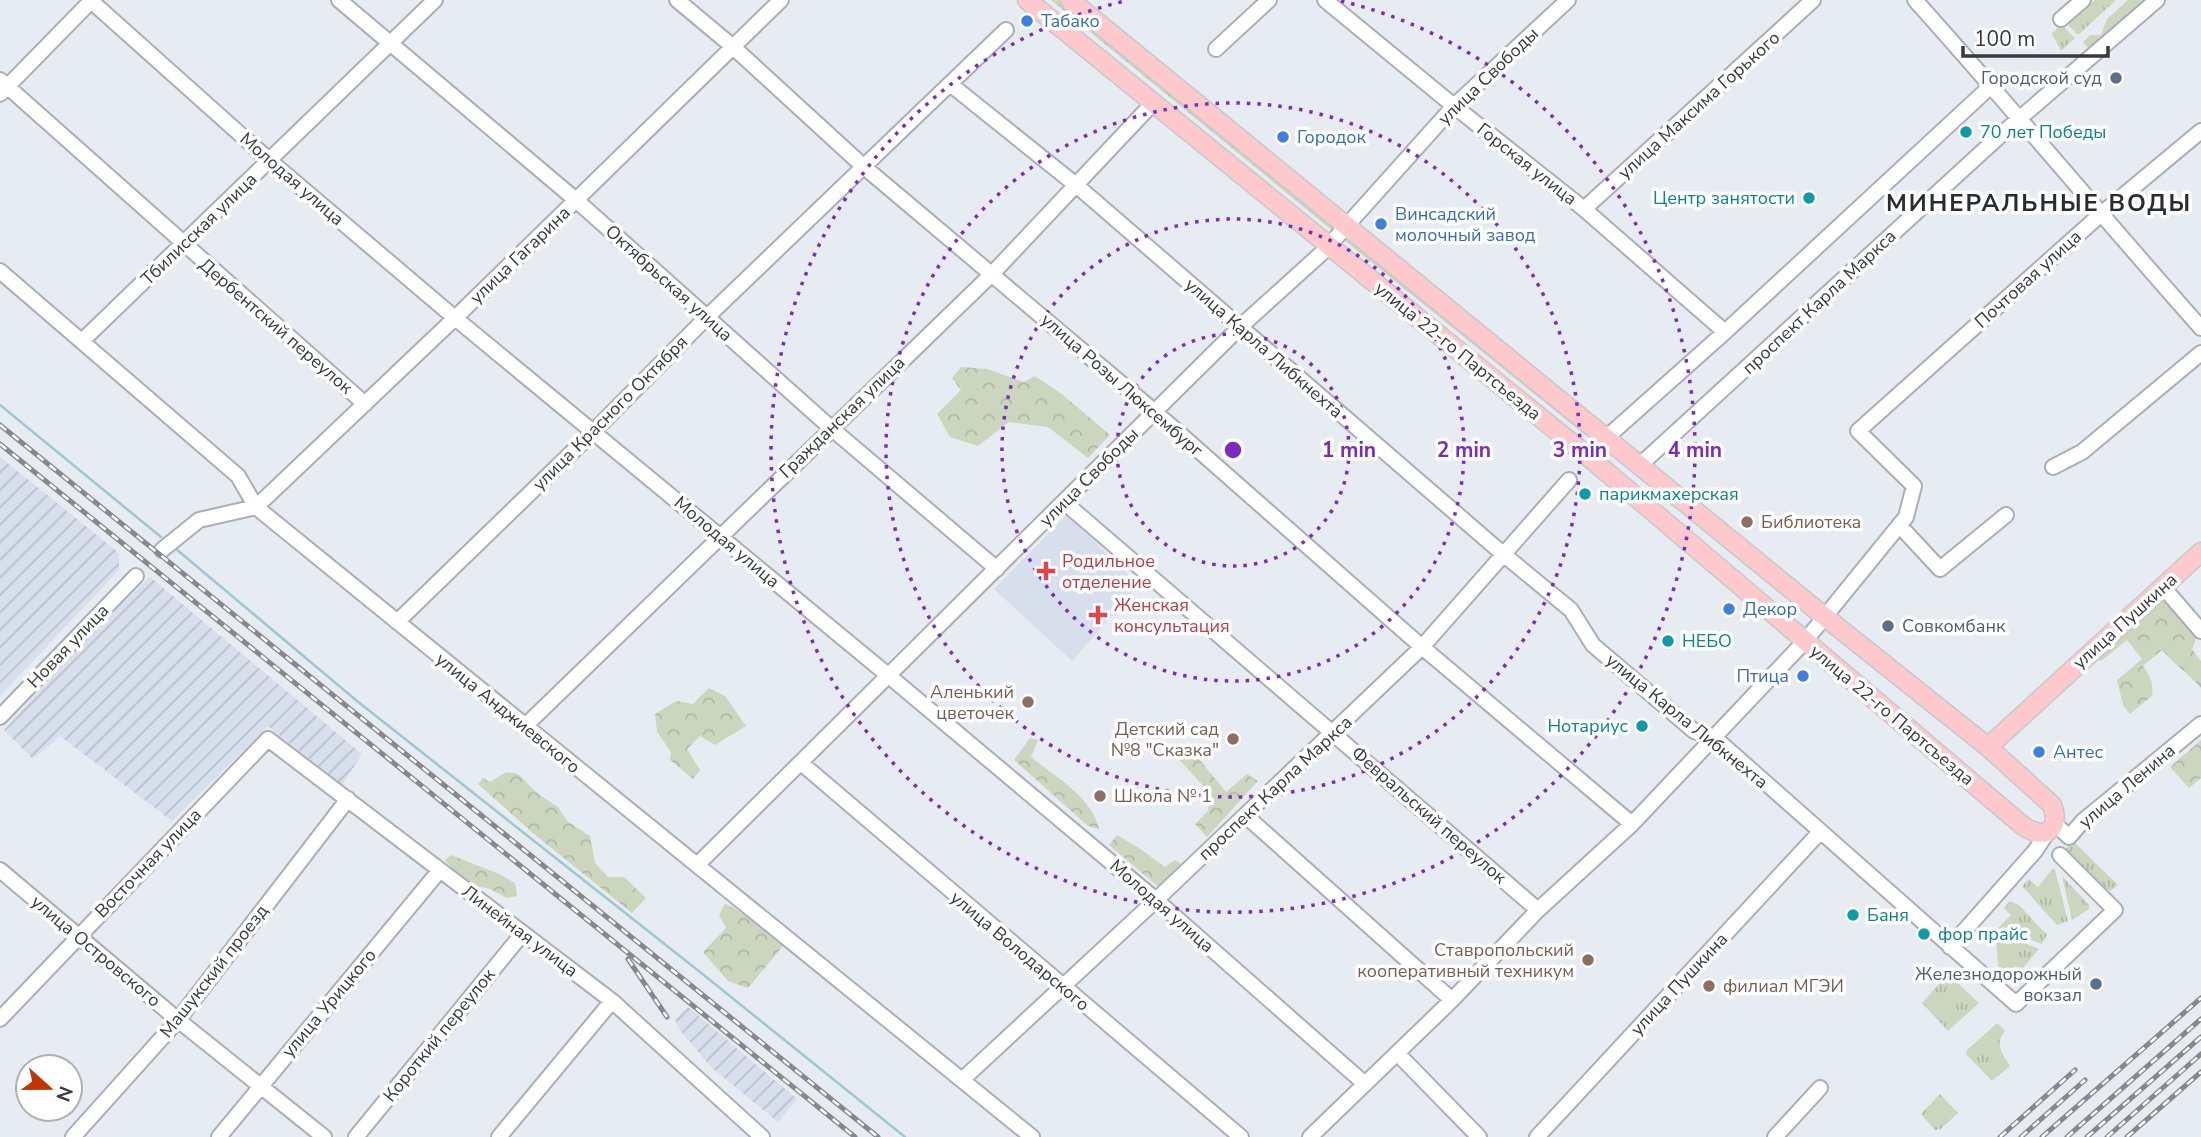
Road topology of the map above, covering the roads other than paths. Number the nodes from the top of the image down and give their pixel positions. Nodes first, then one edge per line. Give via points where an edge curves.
1 (91, 0) edge
2 (339, 0) edge
3 (435, 0) edge
4 (677, 0) edge
5 (782, 0) edge
6 (1070, 0) edge
7 (1269, 0) edge
8 (1325, 0) edge
9 (1568, 0) edge
10 (1813, 0) edge
11 (1915, 0) edge
12 (2083, 0) edge
13 (2157, 0) edge
14 (1031, 1) edge
15 (2061, 19) dead end
16 (1006, 30) dead end
17 (389, 43) junction
18 (732, 46) junction
19 (1216, 49) dead end
20 (950, 84) junction
21 (1992, 85) junction
22 (2, 87) edge
23 (1154, 102) junction
24 (1454, 106) junction
25 (2020, 119) junction
26 (2201, 131) edge
27 (270, 160) junction
28 (863, 166) junction
29 (1076, 185) junction
30 (576, 200) junction
31 (1584, 209) junction
32 (2100, 215) junction
33 (1345, 225) junction
34 (183, 244) junction
35 (1329, 246) junction
36 (0, 271) edge
37 (992, 274) junction
38 (707, 317) junction
39 (455, 318) junction
40 (1240, 327) junction
41 (2201, 328) edge
42 (1725, 332) junction
43 (82, 341) junction
44 (2201, 353) edge
45 (365, 404) junction
46 (1155, 412) junction
47 (831, 428) junction
48 (594, 431) junction
49 (1606, 438) junction
50 (1640, 465) junction
51 (2053, 467) dead end
52 (1569, 480) dead end
53 (1064, 502) junction
54 (256, 507) junction
55 (2006, 515) dead end
56 (1899, 525) junction
57 (719, 536) junction
58 (162, 550) dead end
59 (2201, 552) edge
60 (1503, 554) junction
61 (997, 569) junction
62 (136, 576) dead end
63 (2163, 587) junction
64 (1825, 617) junction
65 (397, 622) junction
66 (2201, 631) edge
67 (1805, 641) junction
68 (1422, 648) junction
69 (889, 676) junction
70 (0, 717) edge
71 (2201, 724) edge
72 (524, 727) junction
73 (1334, 732) junction
74 (1715, 738) junction
75 (268, 739) joint
76 (1988, 747) junction
77 (801, 763) junction
78 (348, 799) junction
79 (1246, 816) junction
80 (1632, 824) junction
81 (2050, 828) junction
82 (1820, 832) junction
83 (2060, 855) dead end
84 (697, 865) junction
85 (0, 870) edge
86 (440, 870) junction
87 (1156, 900) junction
88 (1538, 910) junction
89 (523, 933) junction
90 (79, 936) junction
91 (1950, 947) junction
92 (1062, 987) junction
93 (1452, 1000) junction
94 (612, 1001) junction
95 (0, 1019) edge
96 (178, 1020) junction
97 (1396, 1053) junction
98 (963, 1079) junction
99 (1365, 1084) junction
100 (261, 1086) junction
101 (1820, 1088) dead end
102 (73, 1137) edge
103 (219, 1137) edge
104 (324, 1137) edge
105 (356, 1137) edge
106 (499, 1137) edge
107 (762, 1137) edge
108 (1032, 1137) edge
109 (1241, 1137) edge
110 (1310, 1137) edge
111 (1479, 1137) edge
112 (1537, 1137) edge
113 (1775, 1137) edge

1 - 22 street
1 - 27 street, Молодая улица
2 - 17 street, Октябрьская улица
3 - 17 street, Тбилисская улица
4 - 18 street, улица Розы Люксембург
5 - 18 street, улица Гагарина
6 - 33 main road, улица 22-го Партсъезда
7 - 19 street
8 - 24 street, Горская улица
9 - 24 street, улица Свободы
10 - 31 street, улица Максима Горького
11 - 21 street
12 - 15 street
13 - 25 street, проспект Карла Маркса
14 - 23 main road, улица 22-го Партсъезда
16 - 20 street, улица Красного Октября
17 - 27 street, Тбилисская улица
17 - 30 street, Октябрьская улица
18 - 28 street, улица Розы Люксембург
18 - 30 street, улица Гагарина
20 - 28 street, улица Красного Октября
20 - 29 street, улица Карла Либкнехта
21 - 25 street
21 - 42 street
22 - 34 street, Дербентский переулок
23 - 29 street, Гражданская улица
23 - 35 main road, улица 22-го Партсъезда
24 - 31 street, Горская улица
24 - 33 street, улица Свободы
25 - 32 street
25 - 50 street, проспект Карла Маркса
26 - 32 street, Почтовая улица
27 - 34 street, Тбилисская улица
27 - 39 street, Молодая улица
28 - 37 street, улица Розы Люксембург
28 - 38 street, улица Красного Октября
29 - 37 street, Гражданская улица
29 - 40 street, улица Карла Либкнехта
30 - 38 street, Октябрьская улица
30 - 39 street, улица Гагарина
31 - 42 street, Горская улица
32 - 41 street
32 - 56 street, Почтовая улица via 1858,431 1914,486 1906,517
33 - 35 street, улица Свободы
33 - 49 main road, улица 22-го Партсъезда
34 - 43 street, Тбилисская улица
34 - 45 street, Дербентский переулок
35 - 40 street, улица Свободы
35 - 67 main road, улица 22-го Партсъезда via 1590,458
36 - 43 street, улица Анджиевского
37 - 46 street, улица Розы Люксембург
37 - 47 street, Гражданская улица
38 - 47 street, Октябрьская улица
38 - 48 street, улица Красного Октября
39 - 45 street, улица Гагарина
39 - 48 street, Молодая улица
40 - 46 street, улица Свободы
40 - 60 street, улица Карла Либкнехта
42 - 49 street
43 - 54 street, улица Анджиевского via 238,476
44 - 51 street via 2082,452
45 - 54 street, улица Гагарина
46 - 53 street, улица Свободы
46 - 68 street, улица Розы Люксембург
47 - 57 street, Гражданская улица
47 - 61 street, Октябрьская улица
48 - 57 street, Молодая улица
48 - 65 street, улица Красного Октября
49 - 50 main road, улица 22-го Партсъезда
50 - 64 main road, улица 22-го Партсъезда
52 - 60 street, проспект Карла Маркса
53 - 61 street, улица Свободы
53 - 73 street, Февральский переулок
54 - 58 street via 199,520
54 - 65 street, улица Анджиевского
55 - 56 street via 1940,569
56 - 64 street
57 - 69 street, Молодая улица
57 - 72 street, Гражданская улица
59 - 63 main road, улица Пушкина
60 - 68 street, проспект Карла Маркса
60 - 74 street, улица Карла Либкнехта via 1572,610 1593,645 1694,731
61 - 69 street, улица Свободы
62 - 70 street, Новая улица
63 - 66 street
63 - 76 main road, улица Пушкина
64 - 67 street
64 - 76 main road, улица 22-го Партсъезда
65 - 72 street, улица Анджиевского
67 - 74 street
67 - 81 main road, улица 22-го Партсъезда via 2022,825 2039,834
68 - 73 street, проспект Карла Маркса
68 - 80 street, улица Розы Люксембург
69 - 77 street, улица Свободы
69 - 87 street, Молодая улица
71 - 81 street, улица Ленина via 2068,837
72 - 84 street, улица Анджиевского
73 - 79 street, проспект Карла Маркса
73 - 88 street, Февральский переулок
74 - 80 street
74 - 82 street, улица Карла Либкнехта
75 - 78 street, Линейная улица
75 - 90 street, Восточная улица
76 - 81 main road, улица 22-го Партсъезда via 2052,805
77 - 84 street, улица Свободы
77 - 92 street, улица Володарского
78 - 86 street, Линейная улица
78 - 96 street, Машукский проезд
79 - 87 street, проспект Карла Маркса
79 - 93 street
80 - 88 street
81 - 91 street
82 - 91 street, улица Карла Либкнехта
82 - 112 street, улица Пушкина
83 - 91 street, улица Карла Либкнехта via 2115,910 2016,1004
84 - 98 street, улица Анджиевского
85 - 90 street, улица Островского
86 - 89 street, Линейная улица
86 - 100 street, улица Урицкого
87 - 92 street, проспект Карла Маркса
87 - 99 street, Молодая улица
88 - 93 street
89 - 94 street, Линейная улица
89 - 105 street, Короткий переулок
90 - 95 street, Восточная улица
90 - 96 street, улица Островского
92 - 98 street, проспект Карла Маркса
92 - 109 street, улица Володарского
93 - 97 street
94 - 106 street
94 - 107 street, Линейная улица
96 - 100 street, улица Островского
96 - 102 street, Машукский проезд
97 - 99 street
97 - 111 street
98 - 108 street, улица Анджиевского
99 - 110 street
100 - 103 street, улица Урицкого
100 - 104 street, улица Островского
101 - 113 street

